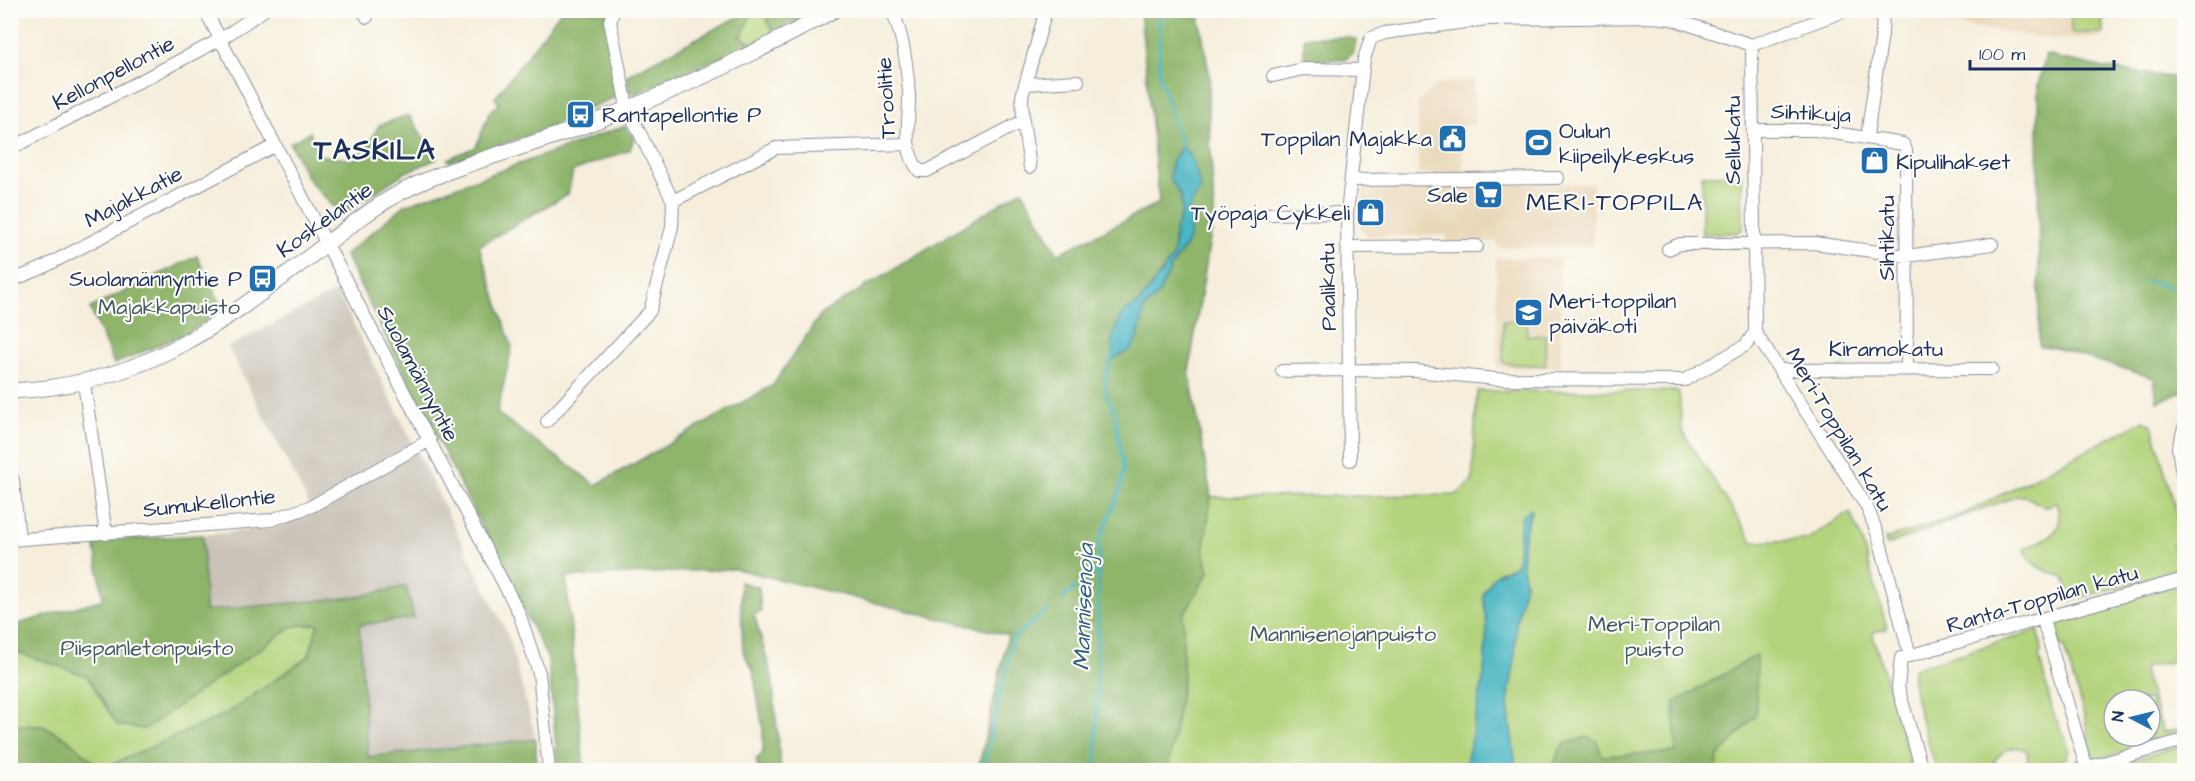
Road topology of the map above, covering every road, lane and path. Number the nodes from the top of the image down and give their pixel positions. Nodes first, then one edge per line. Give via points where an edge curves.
1 (205, 10) edge
2 (264, 10) edge
3 (614, 10) edge
4 (834, 10) edge
5 (1046, 10) edge
6 (1847, 10) edge
7 (1883, 12) edge
8 (1574, 14) edge
9 (894, 15) dead end
10 (221, 39) junction
11 (1752, 45) junction
12 (1363, 70) junction
13 (1273, 76) dead end
14 (1078, 81) dead end
15 (1025, 84) junction
16 (627, 107) junction
17 (1023, 121) junction
18 (1753, 130) junction
19 (1867, 136) junction
20 (907, 144) junction
21 (274, 146) junction
22 (10, 149) edge
23 (1030, 167) dead end
24 (1558, 178) dead end
25 (1351, 180) junction
26 (672, 201) junction
27 (1347, 213) junction
28 (1264, 214) dead end
29 (326, 243) junction
30 (1753, 243) junction
31 (1992, 244) dead end
32 (1477, 246) dead end
33 (1347, 247) junction
34 (1668, 249) dead end
35 (1907, 256) junction
36 (10, 281) edge
37 (1755, 332) junction
38 (1907, 368) junction
39 (1992, 369) dead end
40 (1349, 370) junction
41 (1780, 370) junction
42 (1282, 371) dead end
43 (84, 383) junction
44 (10, 391) edge
45 (548, 421) dead end
46 (2184, 428) edge
47 (430, 440) junction
48 (1350, 460) dead end
49 (10, 480) edge
50 (2184, 485) edge
51 (106, 534) junction
52 (15, 540) edge
53 (2184, 579) edge
54 (2043, 621) junction
55 (1910, 656) junction
56 (2184, 740) edge
57 (2084, 770) edge
58 (549, 771) edge
59 (1922, 771) edge

1 - 10 street, Suolamännyntie
2 - 10 street, Kellonpellontie
3 - 16 street via 610,21
4 - 16 main road, Koskelantie via 766,48
5 - 15 street
6 - 11 street
7 - 19 street
8 - 11 street via 1672,19
8 - 12 street, Paalikatu via 1487,19 1380,34 1368,42
9 - 20 street, Troolitie via 904,50 909,96
10 - 21 street, Suolamännyntie
10 - 22 street, Kellonpellontie
11 - 18 street, Sellukatu
12 - 13 street via 1303,69
12 - 25 street, Paalikatu
14 - 15 street
15 - 17 street
16 - 26 street
16 - 29 main road, Koskelantie via 415,185
17 - 20 street, Troolitie via 927,171 919,171
17 - 23 street
18 - 19 street, Sihtikuja via 1816,130
18 - 30 street, Sellukatu
19 - 35 street, Sihtikatu via 1895,141 1906,150
20 - 26 street via 776,148
21 - 29 street, Suolamännyntie
21 - 36 street, Majakkatie
24 - 25 street
25 - 27 street, Paalikatu
26 - 45 street via 672,227 650,311
27 - 28 street
27 - 33 street, Paalikatu
29 - 43 main road, Koskelantie via 220,324 182,346
29 - 47 street, Suolamännyntie
30 - 34 street via 1680,244
30 - 35 street via 1814,243
30 - 37 street, Sellukatu
31 - 35 street
32 - 33 street
33 - 40 street, Paalikatu
35 - 38 street, Sihtikatu
37 - 40 street via 1746,345 1685,380 1496,379 1415,371
37 - 41 street, Meri-Toppilan katu
38 - 39 street, Kiramokatu
38 - 41 street, Kiramokatu
40 - 42 street
40 - 48 street, Paalikatu
41 - 55 street, Meri-Toppilan katu via 1873,518
43 - 44 main road, Koskelantie
43 - 51 street
46 - 50 street via 2178,448
47 - 51 street, Sumukellontie via 312,506 271,520
47 - 58 street, Suolamännyntie via 526,631 538,673
49 - 52 street
51 - 52 street, Sumukellontie
53 - 54 street, Ranta-Toppilan katu
54 - 55 street, Ranta-Toppilan katu
54 - 57 street
55 - 59 street via 1901,658 1898,687
56 - 57 street

